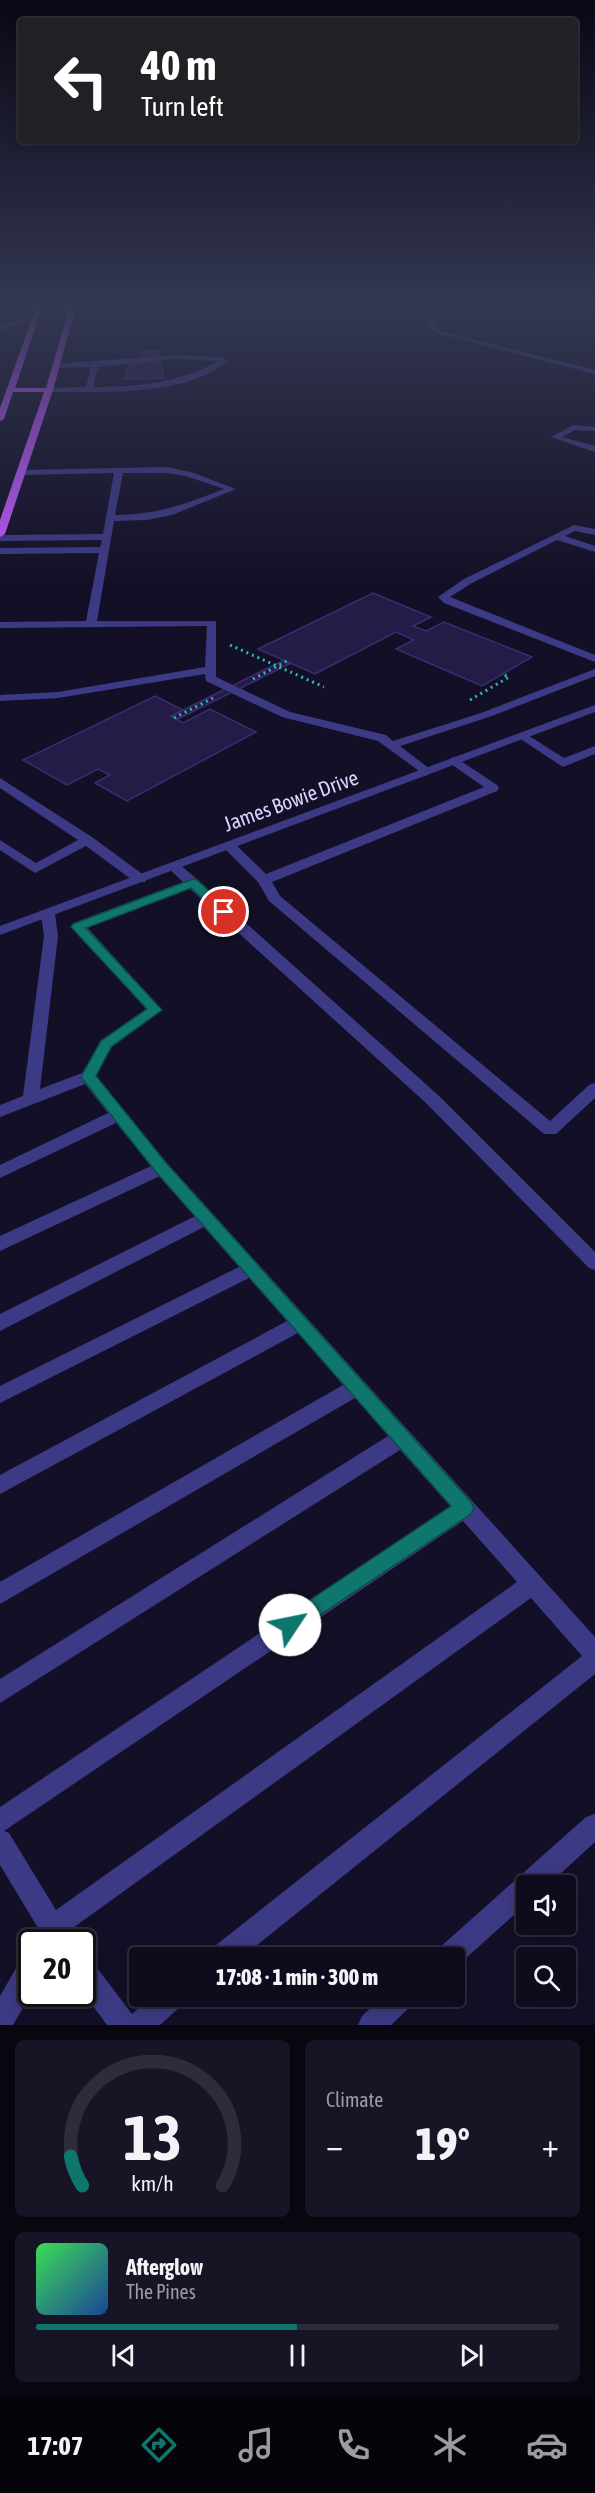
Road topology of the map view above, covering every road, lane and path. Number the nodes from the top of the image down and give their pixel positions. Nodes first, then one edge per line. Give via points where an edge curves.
1 (9, 396) edge
2 (47, 396) edge
3 (0, 419) edge
4 (595, 429) edge
5 (595, 449) edge
6 (119, 470) junction
7 (22, 472) junction
8 (110, 518) junction
9 (595, 532) edge
10 (0, 536) edge
11 (58, 537) junction
12 (105, 537) junction
13 (557, 537) junction
14 (595, 549) edge
15 (54, 550) junction
16 (103, 550) junction
17 (0, 551) edge
18 (91, 624) junction
19 (0, 625) edge
20 (224, 642) dead end
21 (595, 658) edge
22 (287, 661) dead end
23 (277, 666) junction
24 (209, 670) junction
25 (595, 672) edge
26 (502, 674) dead end
27 (250, 680) dead end
28 (324, 687) dead end
29 (222, 694) dead end
30 (0, 698) edge
31 (462, 705) dead end
32 (595, 708) edge
33 (174, 718) dead end
34 (523, 736) junction
35 (393, 745) junction
36 (595, 750) edge
37 (455, 761) junction
38 (426, 772) junction
39 (0, 782) edge
40 (87, 840) junction
41 (0, 844) edge
42 (228, 845) junction
43 (173, 866) junction
44 (140, 879) junction
45 (264, 879) junction
46 (193, 883) junction
47 (48, 914) junction
48 (78, 927) junction
49 (0, 931) edge
50 (51, 936) junction
51 (88, 1077) junction
52 (595, 1089) edge
53 (31, 1099) junction
54 (0, 1111) edge
55 (119, 1115) junction
56 (162, 1168) junction
57 (0, 1172) edge
58 (207, 1218) junction
59 (0, 1244) edge
60 (595, 1263) edge
61 (252, 1269) junction
62 (0, 1323) edge
63 (300, 1323) junction
64 (357, 1387) junction
65 (0, 1395) edge
66 (402, 1438) junction
67 (0, 1485) edge
68 (465, 1508) junction
69 (532, 1584) junction
70 (0, 1594) edge
71 (595, 1654) edge
72 (595, 1660) edge
73 (0, 1692) edge
74 (0, 1821) edge
75 (595, 1826) edge
76 (0, 1842) edge
77 (539, 1875) edge
78 (516, 1896) edge
79 (48, 1929) edge
80 (65, 1929) edge
81 (234, 1947) edge
82 (459, 1947) edge
83 (96, 1988) edge
84 (18, 1990) edge
85 (160, 2007) edge
86 (391, 2007) edge
87 (0, 2022) edge
88 (124, 2025) edge
89 (140, 2025) edge
90 (371, 2025) edge

1 - 3 main road
2 - 7 main road
4 - 5 street via 574,427 555,437
6 - 7 street
6 - 8 street
6 - 8 street via 177,471 232,489 169,513
7 - 10 main road
8 - 12 street
9 - 13 street via 574,528
10 - 11 street
11 - 12 street
11 - 15 street
12 - 16 street
13 - 14 street
13 - 21 street via 443,597
15 - 16 street
15 - 17 street
16 - 18 street
18 - 19 street
18 - 24 street via 212,623
20 - 23 path
22 - 23 path
23 - 27 path
23 - 28 path
24 - 30 street via 58,695
24 - 35 street via 214,681 286,715 373,734
25 - 35 street via 485,715
26 - 31 path via 509,677
29 - 33 path
32 - 34 street, James Bowie Drive
34 - 36 street via 564,763
34 - 37 street, James Bowie Drive
35 - 38 street
37 - 38 street, James Bowie Drive
37 - 45 street via 493,788
38 - 42 street, James Bowie Drive
39 - 40 street
40 - 41 street via 35,868
40 - 44 street
42 - 43 street, James Bowie Drive
42 - 45 street
43 - 44 street, James Bowie Drive
43 - 46 street
44 - 47 street, James Bowie Drive
45 - 52 street via 274,898 550,1130
46 - 48 street
46 - 60 street via 432,1099
47 - 49 street, James Bowie Drive
47 - 50 street
48 - 50 street
48 - 51 street via 155,1010 106,1044
50 - 53 street
51 - 53 street
51 - 55 street
53 - 54 street
55 - 56 street
55 - 57 street
56 - 58 street
56 - 59 street
58 - 61 street
58 - 62 street
61 - 63 street
61 - 65 street
63 - 64 street
63 - 67 street
64 - 66 street
64 - 70 street
66 - 68 street
66 - 73 street
68 - 69 street
68 - 74 street
69 - 71 street
69 - 80 street
72 - 81 street
75 - 77 street
76 - 79 street
78 - 82 street
83 - 88 street
84 - 87 street
85 - 89 street
86 - 90 street

